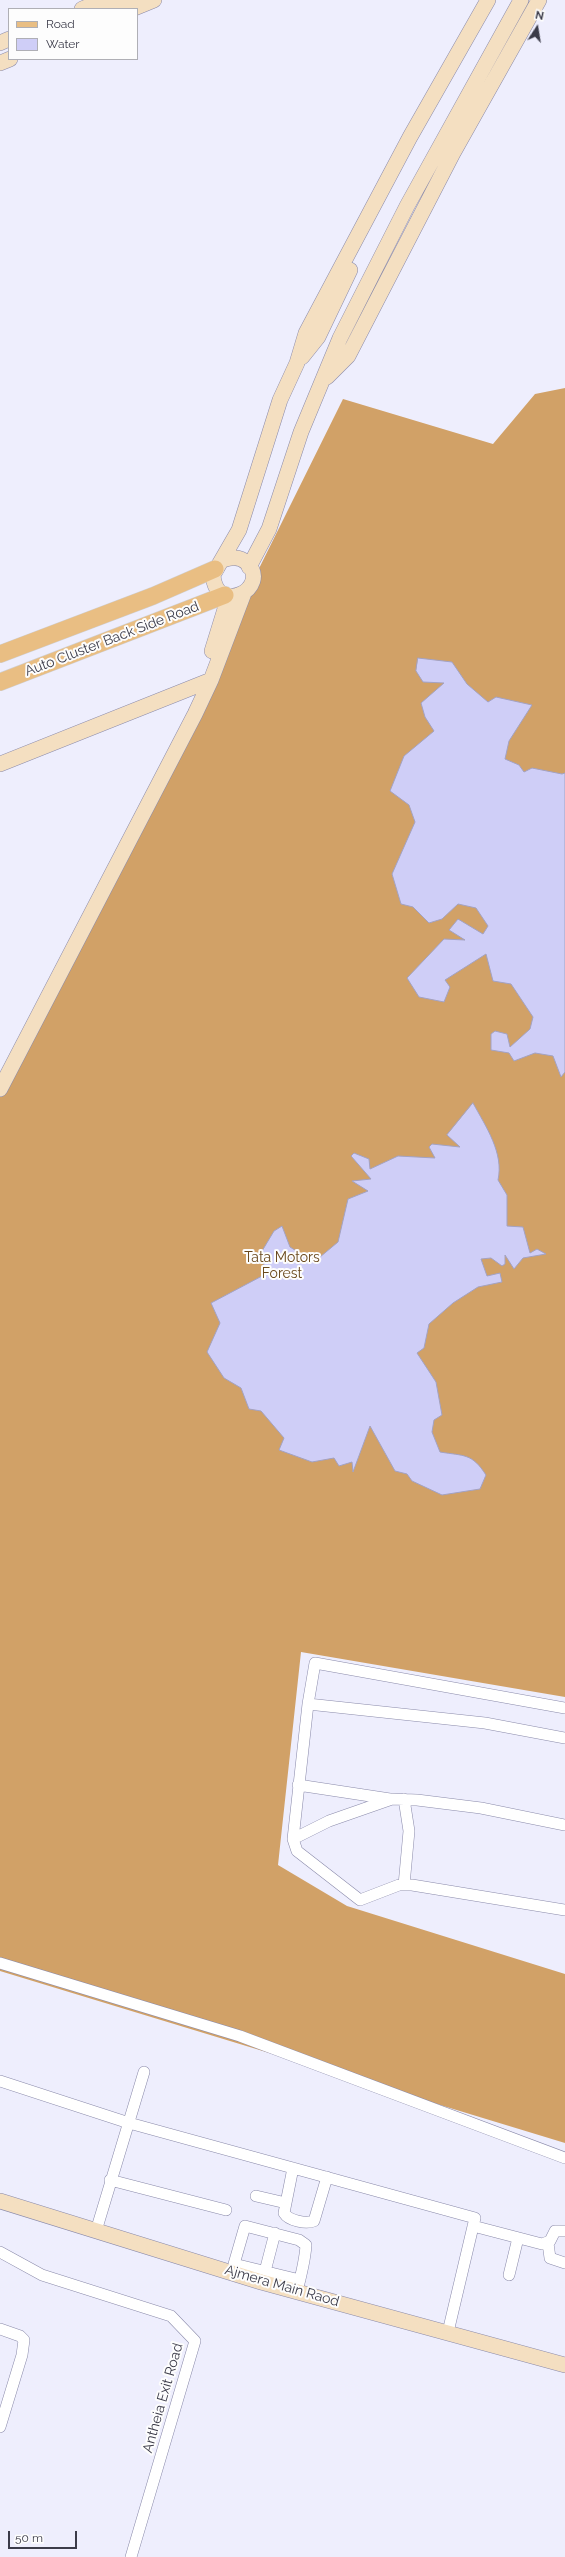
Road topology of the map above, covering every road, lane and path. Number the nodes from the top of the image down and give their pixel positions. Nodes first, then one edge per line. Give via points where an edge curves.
1 (103, 0) edge
2 (126, 0) edge
3 (154, 0) edge
4 (488, 0) edge
5 (497, 0) edge
6 (521, 0) edge
7 (539, 0) edge
8 (84, 8) edge
9 (107, 8) edge
10 (134, 8) edge
11 (298, 363) junction
12 (322, 382) junction
13 (219, 565) junction
14 (249, 566) junction
15 (244, 593) junction
16 (227, 596) junction
17 (0, 654) edge
18 (0, 682) edge
19 (206, 682) junction
20 (0, 764) edge
21 (14, 1054) junction
22 (0, 1071) edge
23 (0, 1089) edge
24 (308, 1704) junction
25 (565, 1708) edge
26 (565, 1738) edge
27 (298, 1785) junction
28 (392, 1799) junction
29 (404, 1800) junction
30 (565, 1825) edge
31 (293, 1839) junction
32 (404, 1885) junction
33 (565, 1910) edge
34 (0, 1963) edge
35 (144, 2072) dead end
36 (0, 2082) edge
37 (129, 2123) junction
38 (565, 2158) edge
39 (293, 2168) junction
40 (327, 2178) junction
41 (110, 2180) junction
42 (256, 2196) dead end
43 (0, 2201) edge
44 (286, 2203) junction
45 (226, 2210) dead end
46 (473, 2226) junction
47 (96, 2230) junction
48 (565, 2231) edge
49 (275, 2233) junction
50 (518, 2238) junction
51 (548, 2243) junction
52 (0, 2252) edge
53 (565, 2263) edge
54 (509, 2275) dead end
55 (264, 2277) junction
56 (298, 2286) junction
57 (0, 2329) edge
58 (448, 2332) junction
59 (565, 2366) edge
60 (0, 2426) edge
61 (131, 2557) edge

1 - 8 main road
2 - 9 main road
3 - 10 main road
4 - 11 main road via 357,234 306,333
5 - 11 main road via 371,228 318,337
6 - 12 main road via 407,206 340,338
7 - 12 main road via 452,153 348,356
11 - 13 main road via 280,400 239,530
12 - 14 main road via 301,432 269,529
13 - 14 main road, Auto Cluster Back Side Road via 236,558
13 - 16 main road via 214,582
13 - 17 main road, Auto Cluster Back Side Road via 153,596
14 - 15 main road via 252,581
15 - 16 main road, Auto Cluster Back Side Road
15 - 19 main road
16 - 18 main road, Auto Cluster Back Side Road
16 - 19 main road
19 - 20 main road
19 - 21 main road
21 - 22 main road
21 - 23 main road
24 - 25 street via 315,1663
24 - 26 street via 485,1723
24 - 27 street
27 - 28 street
27 - 31 street
28 - 29 street
28 - 31 street via 329,1821
29 - 30 street via 482,1808
29 - 32 street via 409,1831
31 - 32 street via 297,1851 360,1900
32 - 33 street
34 - 38 street via 240,2036
35 - 37 street
36 - 37 street
37 - 39 street
37 - 41 street
39 - 40 street
39 - 44 street
40 - 44 street via 314,2221 306,2222 286,2216
40 - 46 street via 474,2218
41 - 45 street
41 - 47 street
42 - 44 street
43 - 47 main road, Ajmera Main Raod
46 - 50 street
46 - 58 street
47 - 55 main road, Ajmera Main Raod
48 - 51 street via 555,2231
49 - 55 street
49 - 55 street via 245,2226 234,2260 238,2266
49 - 56 street via 306,2245
50 - 51 street
50 - 54 street
51 - 53 street via 550,2258
52 - 61 street, Antheia Exit Road via 42,2275 171,2316 195,2341
55 - 56 main road, Ajmera Main Raod
56 - 58 main road, Ajmera Main Raod
57 - 60 street via 24,2340 22,2355
58 - 59 main road, Ajmera Main Raod

